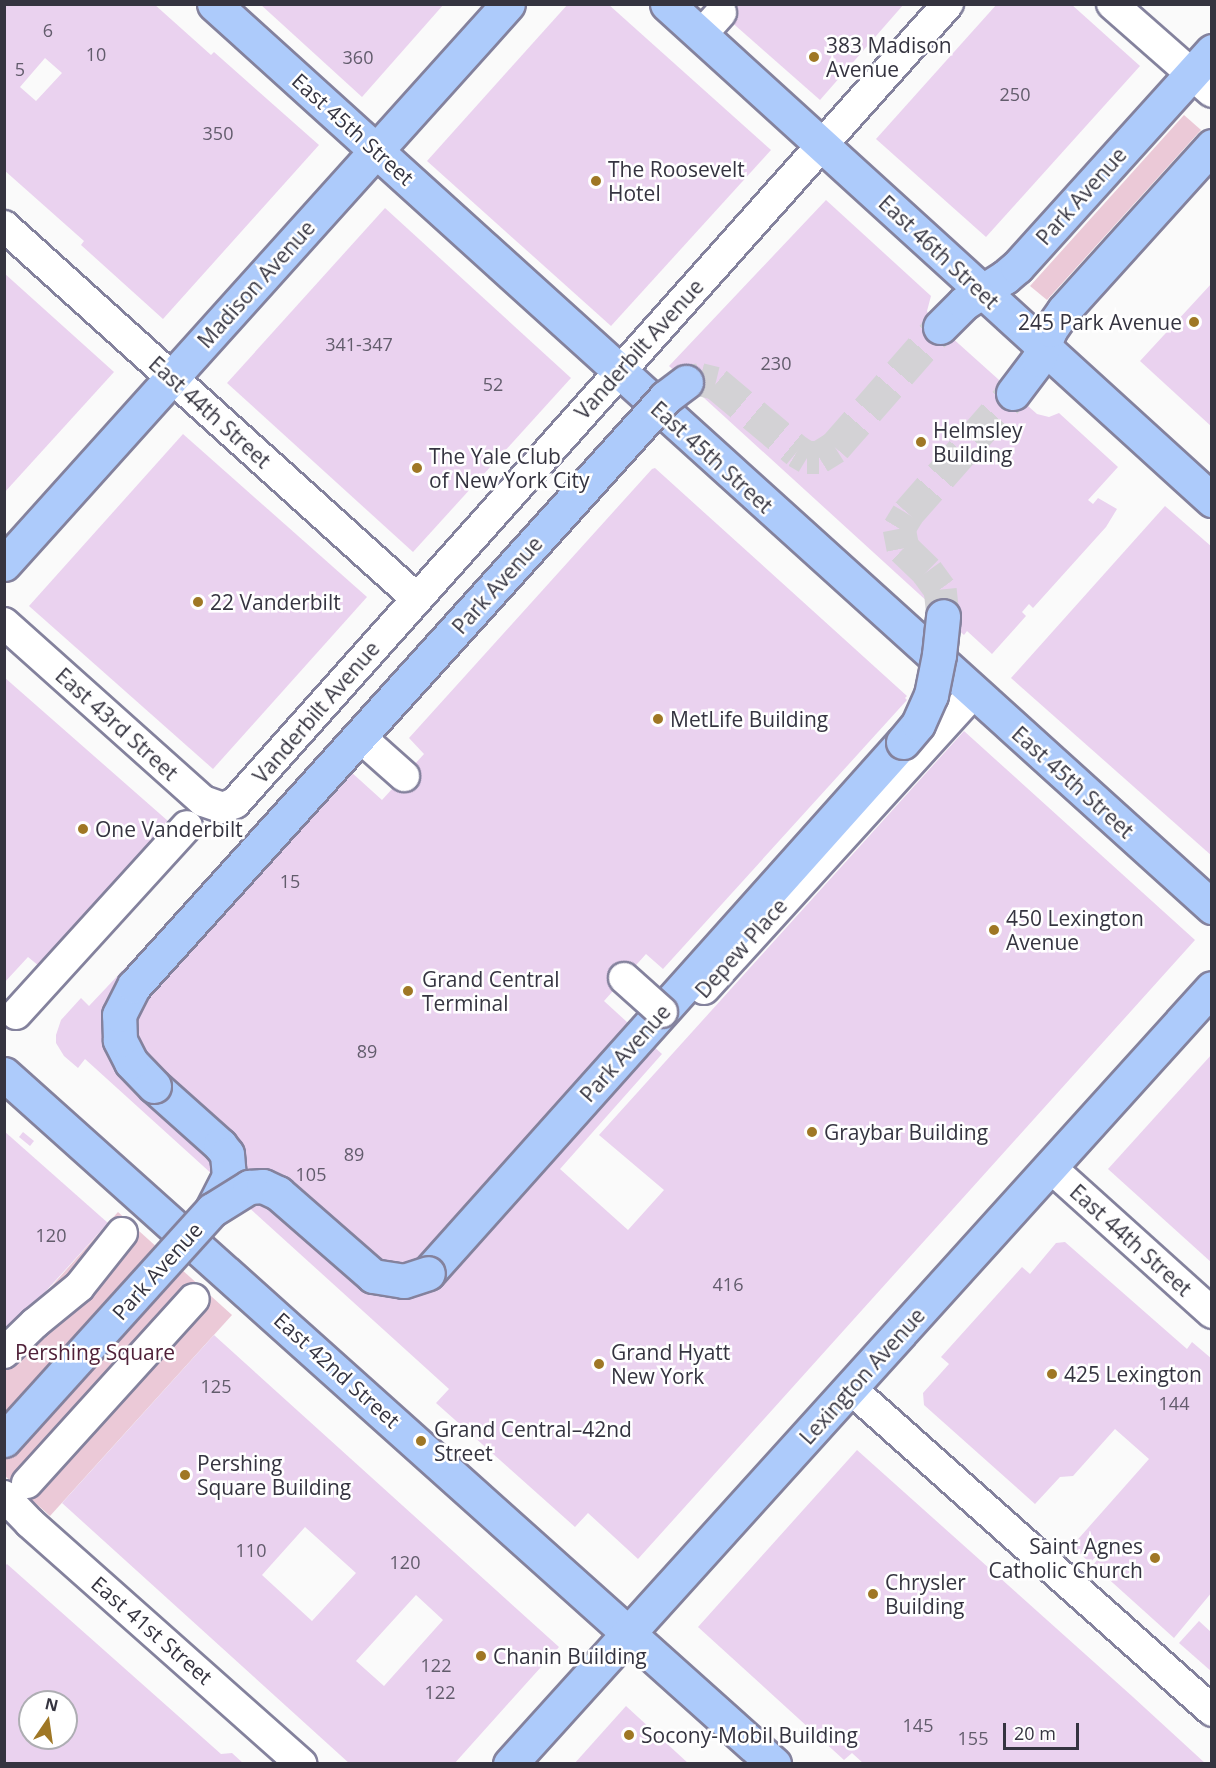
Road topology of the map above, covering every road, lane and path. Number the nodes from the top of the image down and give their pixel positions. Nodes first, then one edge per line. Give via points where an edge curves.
1 (214, 4) edge
2 (508, 4) edge
3 (667, 4) edge
4 (948, 4) edge
5 (1112, 4) edge
6 (1205, 72) edge
7 (822, 144) junction
8 (1212, 146) edge
9 (376, 150) junction
10 (4, 226) edge
11 (982, 291) junction
12 (940, 327) tunnel mouth
13 (1043, 347) junction
14 (618, 372) junction
15 (172, 378) junction
16 (686, 382) tunnel mouth
17 (1013, 393) tunnel mouth
18 (1212, 500) edge
19 (4, 564) edge
20 (416, 598) junction
21 (943, 616) tunnel mouth
22 (4, 623) edge
23 (974, 692) junction
24 (360, 737) junction
25 (404, 776) dead end
26 (235, 803) joint
27 (187, 826) dead end
28 (1212, 907) edge
29 (624, 978) dead end
30 (1212, 988) edge
31 (16, 1014) dead end
32 (658, 1028) junction
33 (4, 1074) edge
34 (1050, 1167) junction
35 (212, 1210) junction
36 (122, 1233) dead end
37 (428, 1273) junction
38 (194, 1299) dead end
39 (1212, 1313) edge
40 (4, 1353) edge
41 (851, 1389) junction
42 (4, 1440) edge
43 (11, 1495) edge
44 (630, 1633) junction
45 (1212, 1711) edge
46 (301, 1764) edge
47 (510, 1764) edge
48 (774, 1764) edge

1 - 9 main road, East 45th Street
2 - 9 main road, Madison Avenue
3 - 7 main road, East 46th Street via 711,24
4 - 7 street, Vanderbilt Avenue
5 - 6 street
6 - 11 main road, Park Avenue via 1017,267
7 - 11 main road, East 46th Street
7 - 14 street, Vanderbilt Avenue
8 - 13 main road via 1064,310
9 - 14 main road, East 45th Street
9 - 15 main road, Madison Avenue
10 - 15 street, East 44th Street
11 - 12 main road, Park Avenue
11 - 13 main road, East 46th Street
13 - 17 main road via 1031,371
13 - 18 main road, East 46th Street
14 - 20 street, Vanderbilt Avenue
14 - 23 main road, East 45th Street
15 - 19 main road, Madison Avenue
15 - 20 street, East 44th Street
16 - 24 main road, Park Avenue, bridge via 666,397
20 - 26 street, Vanderbilt Avenue
21 - 32 main road, Park Avenue, bridge via 935,679 918,724
22 - 26 street, East 43rd Street via 203,801 224,808
23 - 28 main road, East 45th Street
23 - 32 street, Depew Place
24 - 25 street, bridge
24 - 35 main road, Park Avenue, bridge via 134,986 119,1015 120,1040 131,1062 227,1154 229,1176
27 - 31 street
29 - 32 street, bridge
30 - 34 main road, Lexington Avenue
32 - 37 main road, Park Avenue
32 - 37 street, Depew Place via 482,1237 447,1268
33 - 44 main road, East 42nd Street
34 - 39 street, East 44th Street
34 - 41 main road, Lexington Avenue
35 - 37 main road, Park Avenue, bridge via 243,1189 266,1187 373,1276 404,1281
35 - 42 main road, Park Avenue, bridge
36 - 40 street via 79,1287
38 - 43 street
41 - 44 main road, Lexington Avenue
41 - 45 street
43 - 46 street, East 41st Street via 30,1523
44 - 47 main road, Lexington Avenue
44 - 48 main road, East 42nd Street

